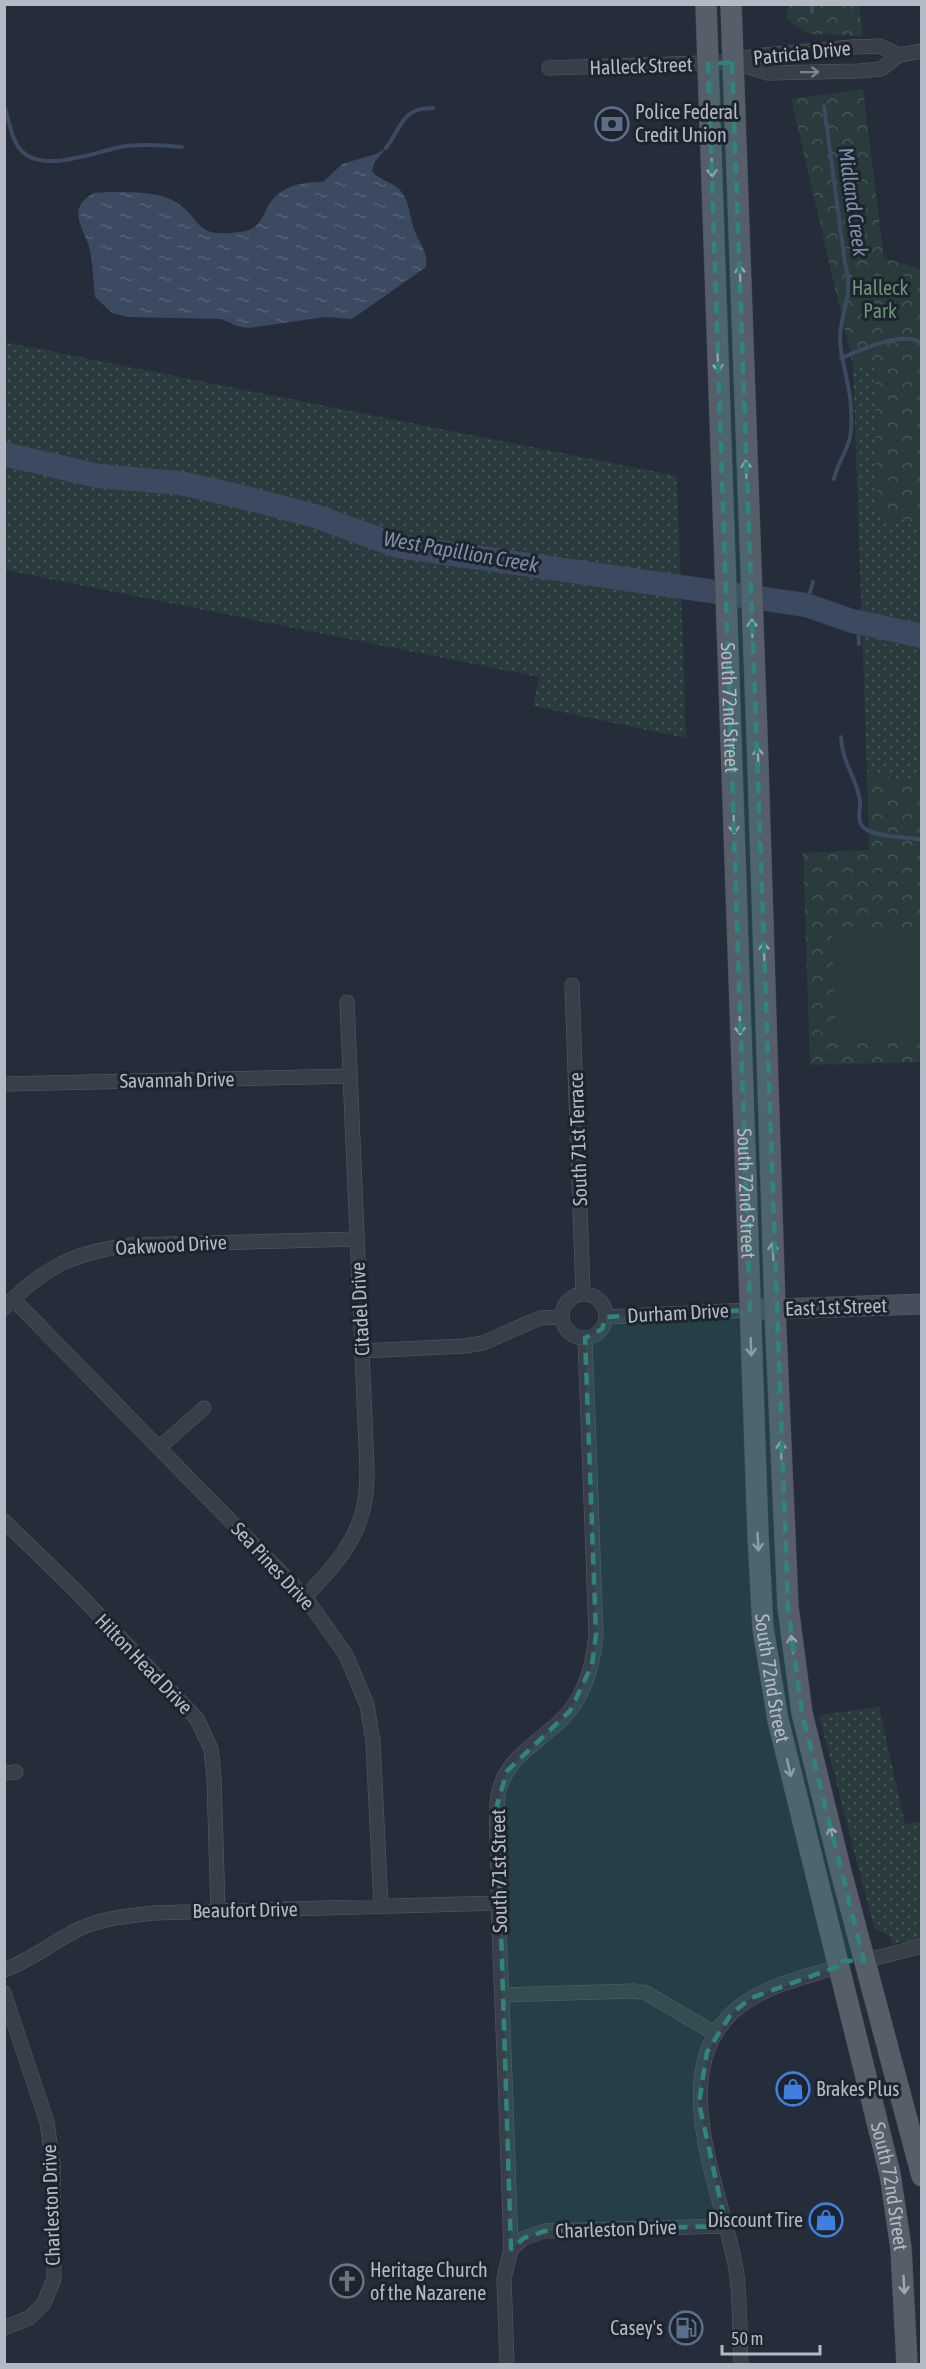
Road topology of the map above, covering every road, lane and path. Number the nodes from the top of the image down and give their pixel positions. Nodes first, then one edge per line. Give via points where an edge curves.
1 (706, 4) edge
2 (730, 4) edge
3 (921, 51) edge
4 (899, 55) junction
5 (732, 63) junction
6 (708, 64) junction
7 (549, 68) dead end
8 (572, 985) dead end
9 (347, 1002) dead end
10 (350, 1076) junction
11 (4, 1084) edge
12 (357, 1239) junction
13 (583, 1293) junction
14 (9, 1303) edge
15 (921, 1304) edge
16 (775, 1309) junction
17 (750, 1310) junction
18 (561, 1317) junction
19 (606, 1317) junction
20 (585, 1338) junction
21 (362, 1351) junction
22 (204, 1408) dead end
23 (160, 1447) junction
24 (7, 1529) edge
25 (305, 1597) junction
26 (798, 1804) junction
27 (498, 1903) junction
28 (381, 1907) junction
29 (218, 1911) junction
30 (921, 1946) edge
31 (864, 1960) junction
32 (839, 1966) junction
33 (4, 1970) edge
34 (4, 1993) edge
35 (502, 1995) junction
36 (716, 2034) junction
37 (915, 2147) junction
38 (921, 2176) edge
39 (726, 2226) junction
40 (512, 2249) junction
41 (4, 2328) edge
42 (906, 2337) junction
43 (507, 2364) edge
44 (741, 2364) edge
45 (900, 2364) edge
46 (907, 2364) edge

1 - 6 main road, South 72nd Street
2 - 5 main road, South 72nd Street
3 - 4 street, Patricia Drive
4 - 5 street, Patricia Drive via 880,46 852,47 754,56
5 -> 4 street, Patricia Drive via 768,73 859,71 881,69
5 - 6 street, Halleck Street
16 -> 5 main road, South 72nd Street
6 - 7 street, Halleck Street
6 -> 17 main road, South 72nd Street
8 - 13 street, South 71st Terrace
9 - 10 street, Citadel Drive
10 - 11 street, Savannah Drive
10 - 12 street, Citadel Drive
12 - 14 street, Oakwood Drive via 97,1249 36,1278
12 - 21 street, Citadel Drive
13 - 18 street via 567,1300
13 - 19 street via 598,1299
14 - 23 street, Sea Pines Drive
15 - 16 main road, East 1st Street
16 - 17 main road, East 1st Street
31 -> 16 main road, South 72nd Street via 796,1675 785,1552
17 - 19 street, Durham Drive
17 -> 26 main road, South 72nd Street via 763,1628 778,1720
18 - 20 street via 567,1331
18 - 21 street via 540,1318 483,1343
19 - 20 street via 602,1329
20 - 27 street, South 71st Street via 595,1650 587,1680 570,1711 520,1755 500,1787
21 - 25 street, Citadel Drive via 365,1500 359,1524 336,1565
22 - 23 street
23 - 25 street, Sea Pines Drive
24 - 29 street, Hilton Head Drive via 75,1590 197,1719 211,1749
25 - 28 street, Sea Pines Drive via 346,1654 367,1705 377,1787
26 - 31 main road via 818,1845 849,1951 856,1960
26 - 32 main road, South 72nd Street
27 - 28 street, Beaufort Drive
27 - 35 street, South 71st Street
28 - 29 street, Beaufort Drive
29 - 33 street, Beaufort Drive via 116,1917 80,1929 30,1960
30 - 31 street
31 - 37 main road, South 72nd Street
32 - 36 street via 774,1986 751,1998 731,2014
32 - 37 main road via 857,1984 884,2082
32 -> 42 main road, South 72nd Street via 890,2174 901,2248
34 - 41 street, Charleston Drive via 46,2122 53,2165 54,2279 44,2303 29,2318
35 - 36 street via 646,1993
35 - 40 street, South 71st Street
36 - 39 street via 700,2074 699,2103
37 - 38 main road, South 72nd Street
39 - 40 street, Charleston Drive via 546,2231 524,2238
39 - 44 street via 736,2272
40 - 43 street, South 71st Street via 504,2279
42 - 45 main road
42 - 46 main road, South 72nd Street

